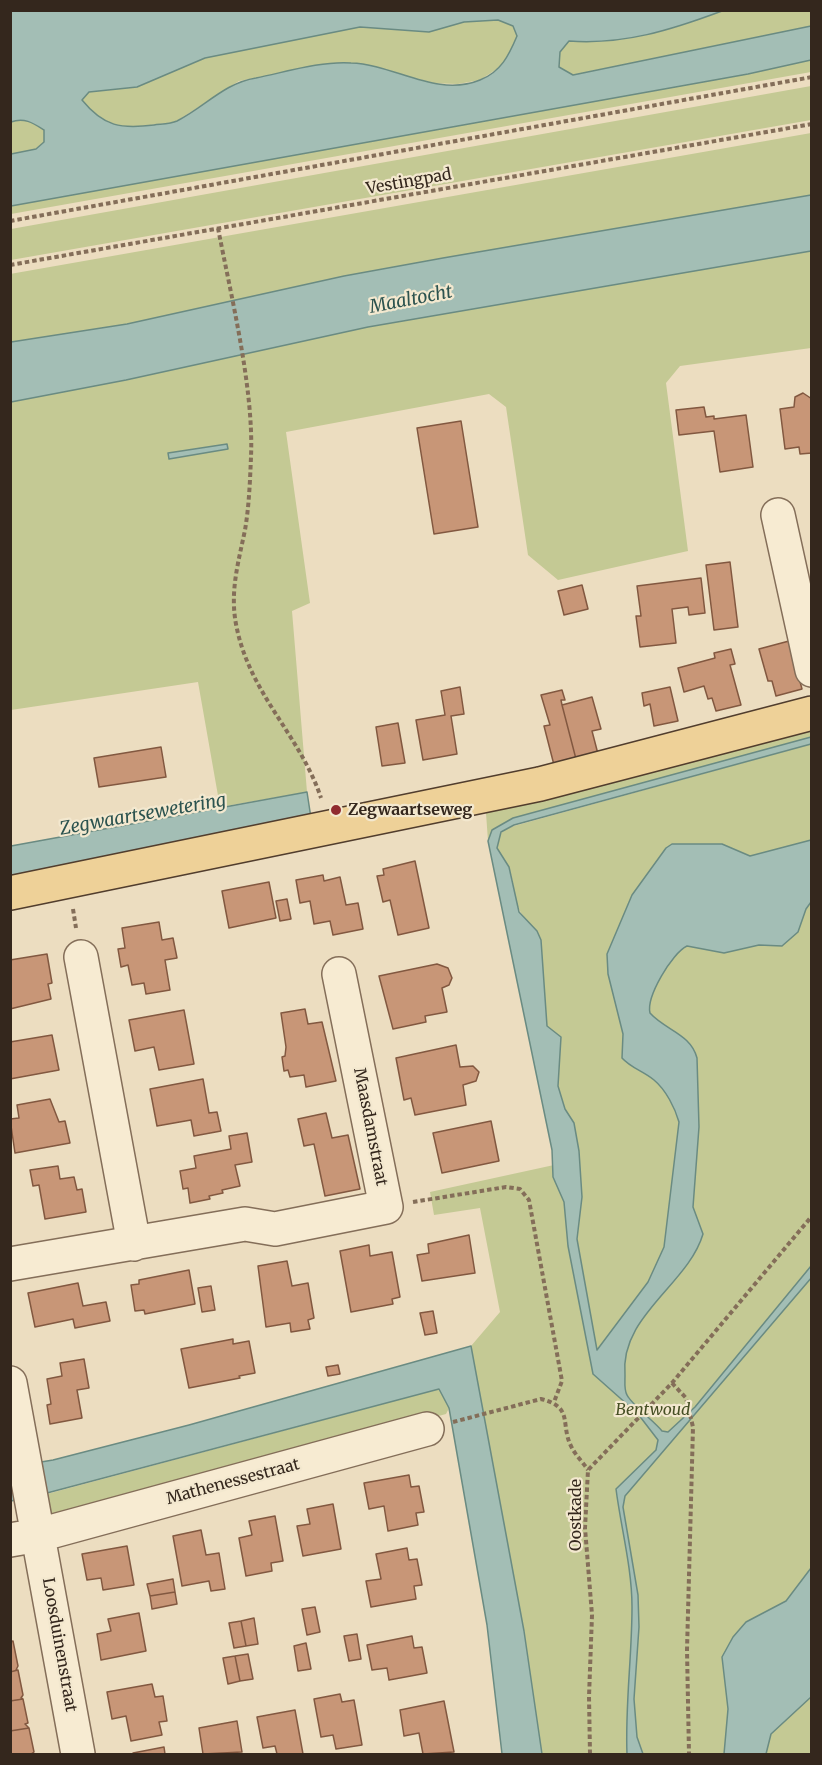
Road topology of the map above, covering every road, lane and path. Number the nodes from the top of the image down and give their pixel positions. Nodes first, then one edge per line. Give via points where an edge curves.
1 (812, 77) edge
2 (812, 124) edge
3 (10, 220) edge
4 (218, 228) junction
5 (10, 265) edge
6 (778, 515) dead end
7 (812, 670) edge
8 (812, 713) edge
9 (327, 827) junction
10 (10, 892) edge
11 (81, 957) dead end
12 (339, 974) dead end
13 (386, 1207) junction
14 (812, 1216) edge
15 (134, 1244) junction
16 (10, 1263) edge
17 (10, 1383) edge
18 (672, 1383) junction
19 (554, 1402) junction
20 (427, 1429) joint
21 (588, 1470) junction
22 (28, 1526) edge
23 (78, 1755) edge
24 (590, 1755) edge
25 (689, 1755) edge

1 - 3 path
2 - 4 path, Vestingpad
4 - 5 path, Vestingpad
4 - 9 path via 245,381 251,456 245,528 233,580 236,627 250,673 314,777
6 - 7 street
8 - 9 main road via 540,784
9 - 10 main road
11 - 15 street
12 - 13 street, Maasdamstraat
13 - 15 street, Maasdamstraat via 275,1229 244,1224
13 - 19 path via 506,1186 520,1189 529,1200 562,1381
14 - 18 path, Oostkade
15 - 16 street, Maasdamstraat
17 - 22 street via 23,1448
18 - 21 path, Oostkade
18 - 25 path via 686,1398 693,1427 687,1650
19 - 20 path via 542,1399
19 - 21 path via 566,1419 570,1445
20 - 22 street, Mathenessestraat
21 - 24 path, Oostkade via 585,1528 592,1615
22 - 23 street, Loosduinenstraat

